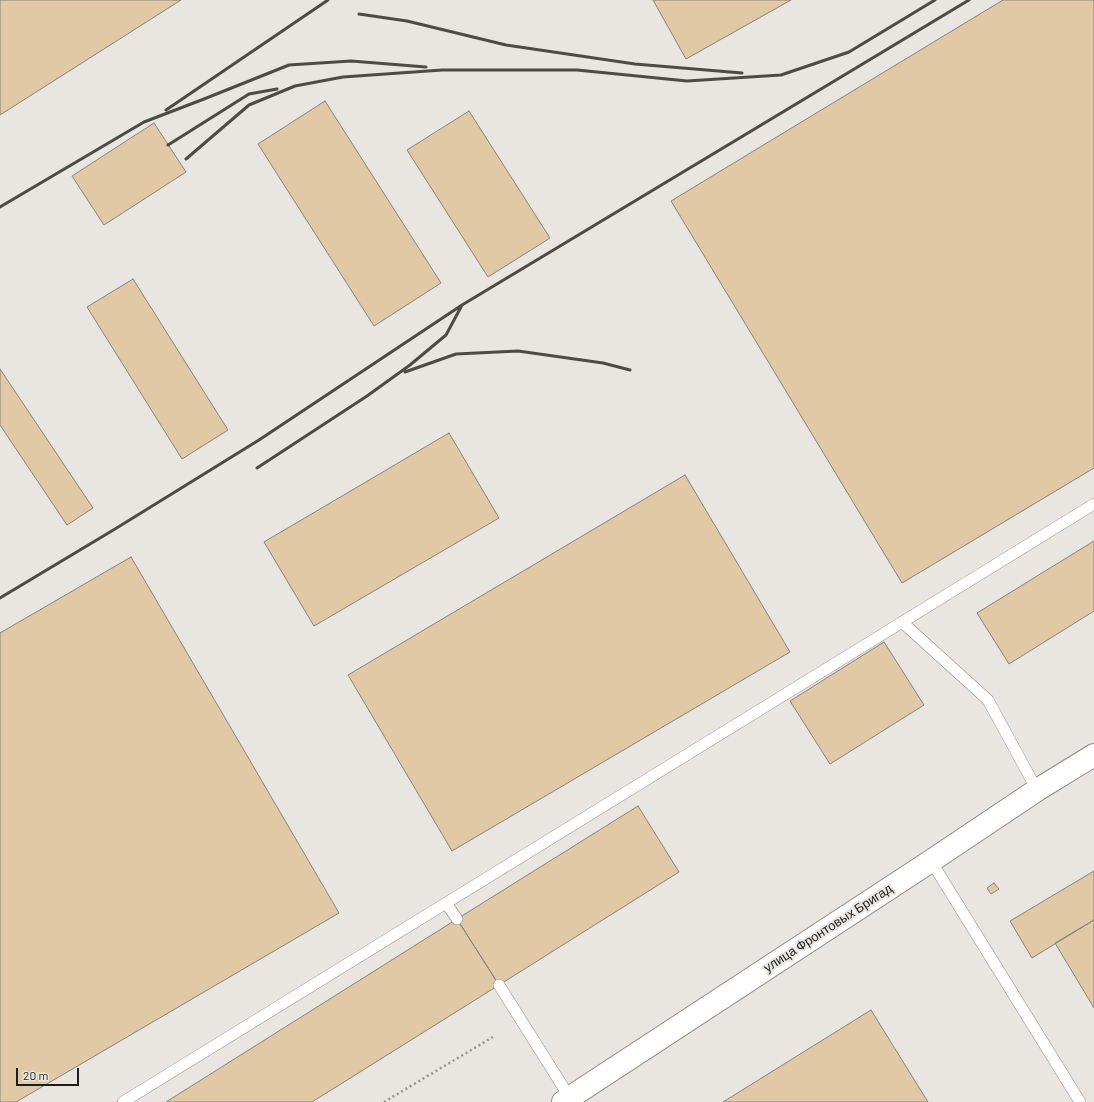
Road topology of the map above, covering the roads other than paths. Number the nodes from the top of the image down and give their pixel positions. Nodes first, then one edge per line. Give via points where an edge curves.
1 (1094, 504) edge
2 (902, 622) junction
3 (1094, 755) edge
4 (1037, 790) junction
5 (931, 861) junction
6 (446, 903) junction
7 (457, 919) dead end
8 (499, 985) dead end
9 (567, 1100) edge
10 (123, 1102) edge
11 (1080, 1102) edge

1 - 2 lane
2 - 4 lane via 988,700
2 - 6 lane
3 - 4 main road, улица Фронтовых Бригад
4 - 5 main road, улица Фронтовых Бригад
5 - 9 main road, улица Фронтовых Бригад
5 - 11 lane
6 - 7 lane
6 - 10 lane
8 - 9 lane

